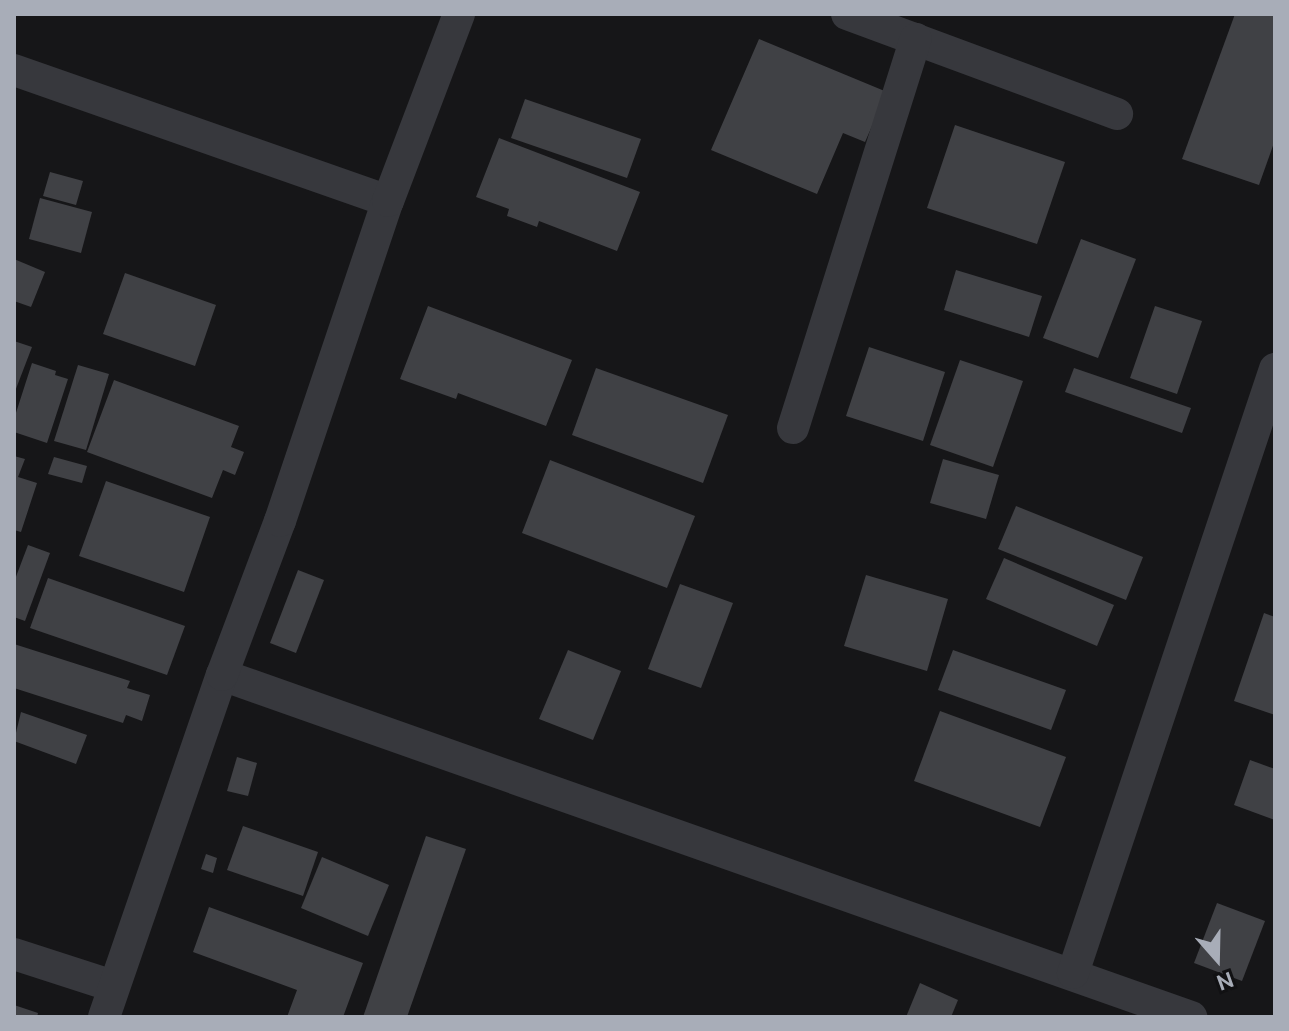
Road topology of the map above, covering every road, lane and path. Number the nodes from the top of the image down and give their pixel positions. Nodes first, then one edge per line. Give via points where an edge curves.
1 (459, 14) edge
2 (847, 14) edge
3 (916, 39) junction
4 (14, 70) edge
5 (1117, 114) dead end
6 (388, 201) junction
7 (1275, 369) edge
8 (793, 428) dead end
9 (222, 675) junction
10 (14, 954) edge
11 (1073, 973) junction
12 (113, 986) junction
13 (104, 1017) edge
14 (1191, 1017) edge

1 - 6 street
2 - 3 street
3 - 5 street
3 - 8 street
4 - 6 street
6 - 9 street
7 - 11 street
9 - 11 street
9 - 12 street
10 - 12 street
11 - 14 street
12 - 13 street

